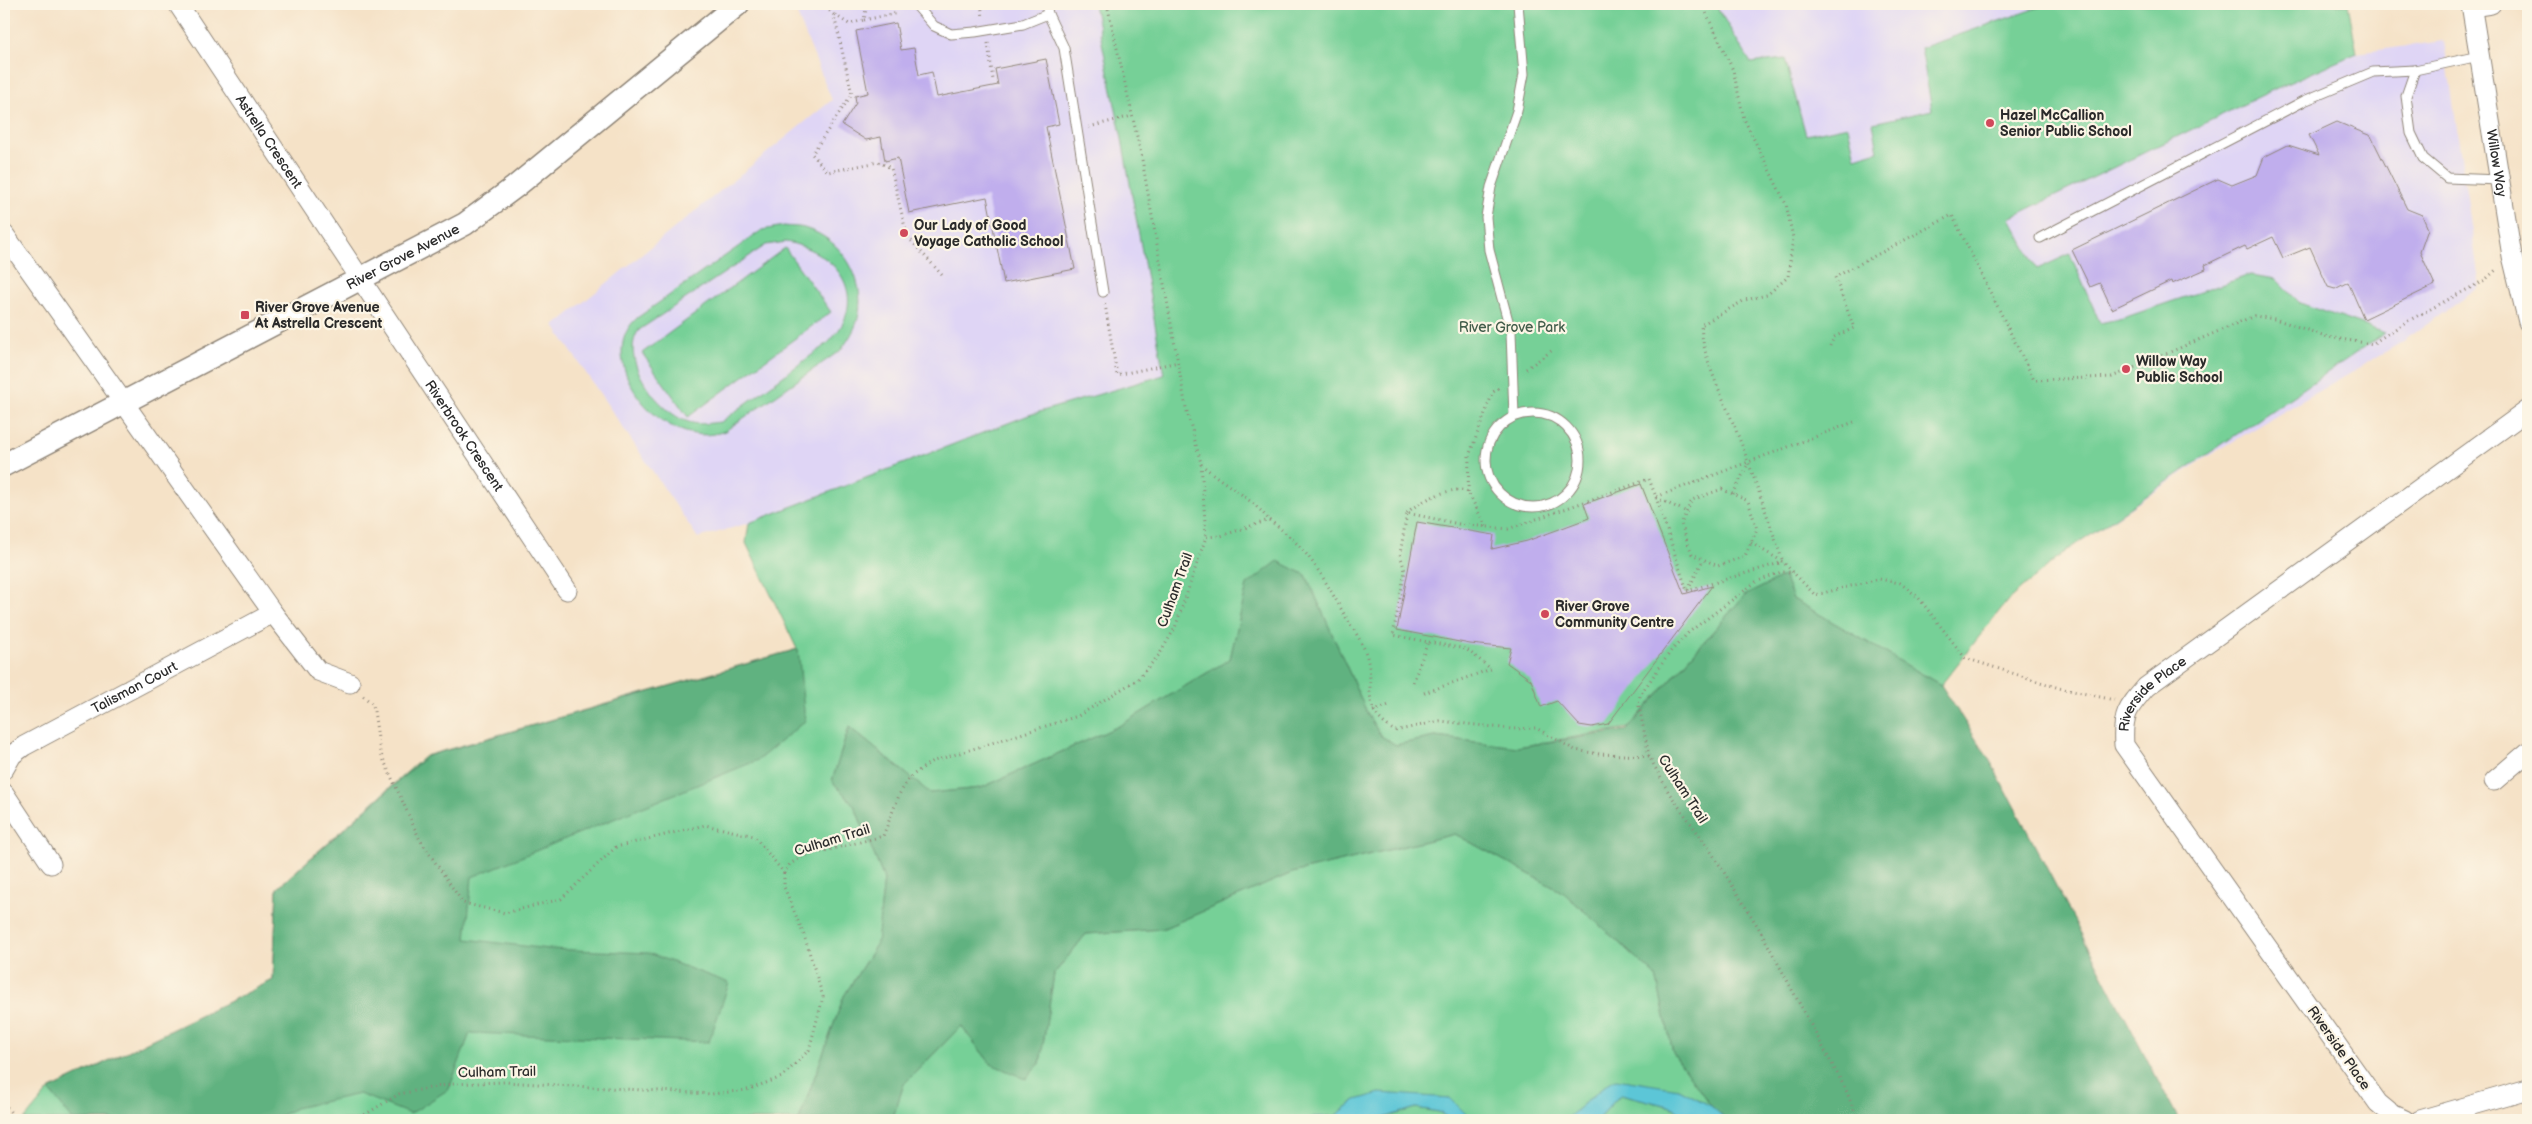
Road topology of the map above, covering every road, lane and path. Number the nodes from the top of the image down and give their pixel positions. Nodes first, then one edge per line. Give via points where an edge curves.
1 (178, 4) edge
2 (738, 4) edge
3 (822, 4) edge
4 (867, 4) edge
5 (915, 4) edge
6 (1046, 4) edge
7 (1107, 4) edge
8 (1518, 4) edge
9 (1702, 4) edge
10 (2491, 4) edge
11 (2471, 5) edge
12 (898, 13) dead end
13 (1048, 14) junction
14 (834, 15) junction
15 (864, 20) junction
16 (2479, 56) junction
17 (2415, 70) junction
18 (1132, 116) junction
19 (1077, 130) junction
20 (2500, 180) junction
21 (4, 234) edge
22 (2040, 238) dead end
23 (2520, 255) edge
24 (942, 275) dead end
25 (362, 279) junction
26 (1103, 292) joint
27 (2528, 322) edge
28 (1830, 346) dead end
29 (1554, 349) dead end
30 (1178, 362) junction
31 (1512, 381) junction
32 (122, 402) junction
33 (2528, 410) edge
34 (1514, 416) junction
35 (1854, 422) dead end
36 (1201, 463) junction
37 (1748, 464) junction
38 (4, 465) edge
39 (1468, 492) junction
40 (1733, 494) junction
41 (1656, 497) junction
42 (1685, 511) junction
43 (1407, 513) junction
44 (1269, 520) junction
45 (1486, 527) junction
46 (1206, 537) junction
47 (1751, 543) junction
48 (1703, 560) junction
49 (1783, 562) junction
50 (1794, 572) junction
51 (567, 590) dead end
52 (1687, 591) junction
53 (273, 613) junction
54 (1428, 642) junction
55 (1413, 682) dead end
56 (350, 683) joint
57 (1424, 693) dead end
58 (1390, 704) dead end
59 (2132, 704) junction
60 (1373, 711) junction
61 (2528, 752) edge
62 (1649, 756) junction
63 (4, 770) edge
64 (2494, 781) dead end
65 (4, 793) edge
66 (51, 864) dead end
67 (784, 873) junction
68 (2528, 1089) edge
69 (4, 1103) edge
70 (16, 1120) edge
71 (356, 1120) edge
72 (1858, 1120) edge
73 (2405, 1120) edge
74 (2420, 1120) edge

1 - 25 street, Astrella Crescent
2 - 25 street, River Grove Avenue via 488,208
3 - 14 path
4 - 15 path
5 - 13 lane via 934,26 951,34 1023,24
6 - 13 lane
7 - 18 path
8 - 31 lane via 1524,74 1517,111 1491,187 1486,217 1489,250 1511,332
9 - 37 path via 1733,70 1744,119 1786,204 1793,238 1788,277 1767,295 1744,300 1701,325 1701,339 1707,357
10 - 11 street
11 - 16 street, Willow Way
12 - 15 path
13 - 19 lane via 1064,48
14 - 15 path via 849,24
14 - 24 path via 852,94 812,154 828,172 878,162 891,168 907,236
16 - 17 lane
16 - 20 street, Willow Way
17 - 20 lane via 2406,96 2411,133 2423,158 2447,178
17 - 22 lane via 2373,72 2304,101
18 - 19 path
18 - 30 path
19 - 26 lane
20 - 23 street, Willow Way
21 - 32 street
23 - 27 street, Willow Way
23 - 28 path via 2484,280 2372,344 2328,337 2275,319 2254,316 2112,377 2034,380 1952,215 1835,277 1854,328 1834,337
25 - 32 street, River Grove Avenue
25 - 51 street, Riverbrook Crescent
26 - 30 path via 1117,375
29 - 31 path
30 - 36 path
31 - 34 lane
31 - 39 path via 1493,392 1469,456
32 - 38 street, River Grove Avenue
32 - 53 street
33 - 59 street, Riverside Place via 2146,687
34 - 34 lane via 1494,432 1486,467 1498,492 1509,502 1526,508 1549,506 1568,493 1580,472 1577,440 1552,416 1526,412
35 - 37 path
36 - 44 path via 1214,476 1257,504
36 - 46 path
37 - 40 path
37 - 41 path
37 - 49 path
39 - 43 path via 1452,490 1414,506
39 - 45 path
40 - 42 path via 1722,489 1692,500
40 - 47 path via 1748,501 1758,529
41 - 42 path
41 - 45 path via 1650,479 1508,529
41 - 52 path
42 - 48 path via 1681,524 1692,554
43 - 45 path
43 - 54 path via 1400,554 1405,571 1394,636
44 - 46 path via 1221,536
44 - 60 path via 1292,537 1314,561 1364,650 1370,670
46 - 67 path, Culham Trail via 1175,628 1159,655 1138,679 1078,716 930,762 910,777 900,792 883,836 802,857 790,864
47 - 48 path via 1745,556 1718,566
47 - 49 path
48 - 52 path
49 - 50 path
49 - 52 path
50 - 59 path via 1816,596 1879,580 1900,583 1918,597 1965,658 2059,688
50 - 62 path via 1781,572 1756,582 1689,632 1671,650 1640,695 1639,706
53 - 56 street via 318,671
53 - 63 street, Talisman Court via 24,746 12,755
54 - 55 path
54 - 57 path via 1466,649 1491,669
56 - 67 path via 372,704 380,752 420,840 463,903 505,913 561,899 616,847 705,825 754,836
58 - 60 path
59 - 73 street, Riverside Place via 2122,722 2124,745 2378,1103
60 - 62 path, Culham Trail via 1380,722 1395,731 1440,721 1512,729 1536,728 1575,750
61 - 64 street
62 - 72 path, Culham Trail via 1669,793 1710,850 1760,930 1846,1090
65 - 66 street
67 - 71 path, Culham Trail via 784,887 804,935 823,997 809,1050 782,1077 747,1090 712,1094 504,1082 451,1084 400,1094
68 - 74 street
69 - 70 path

